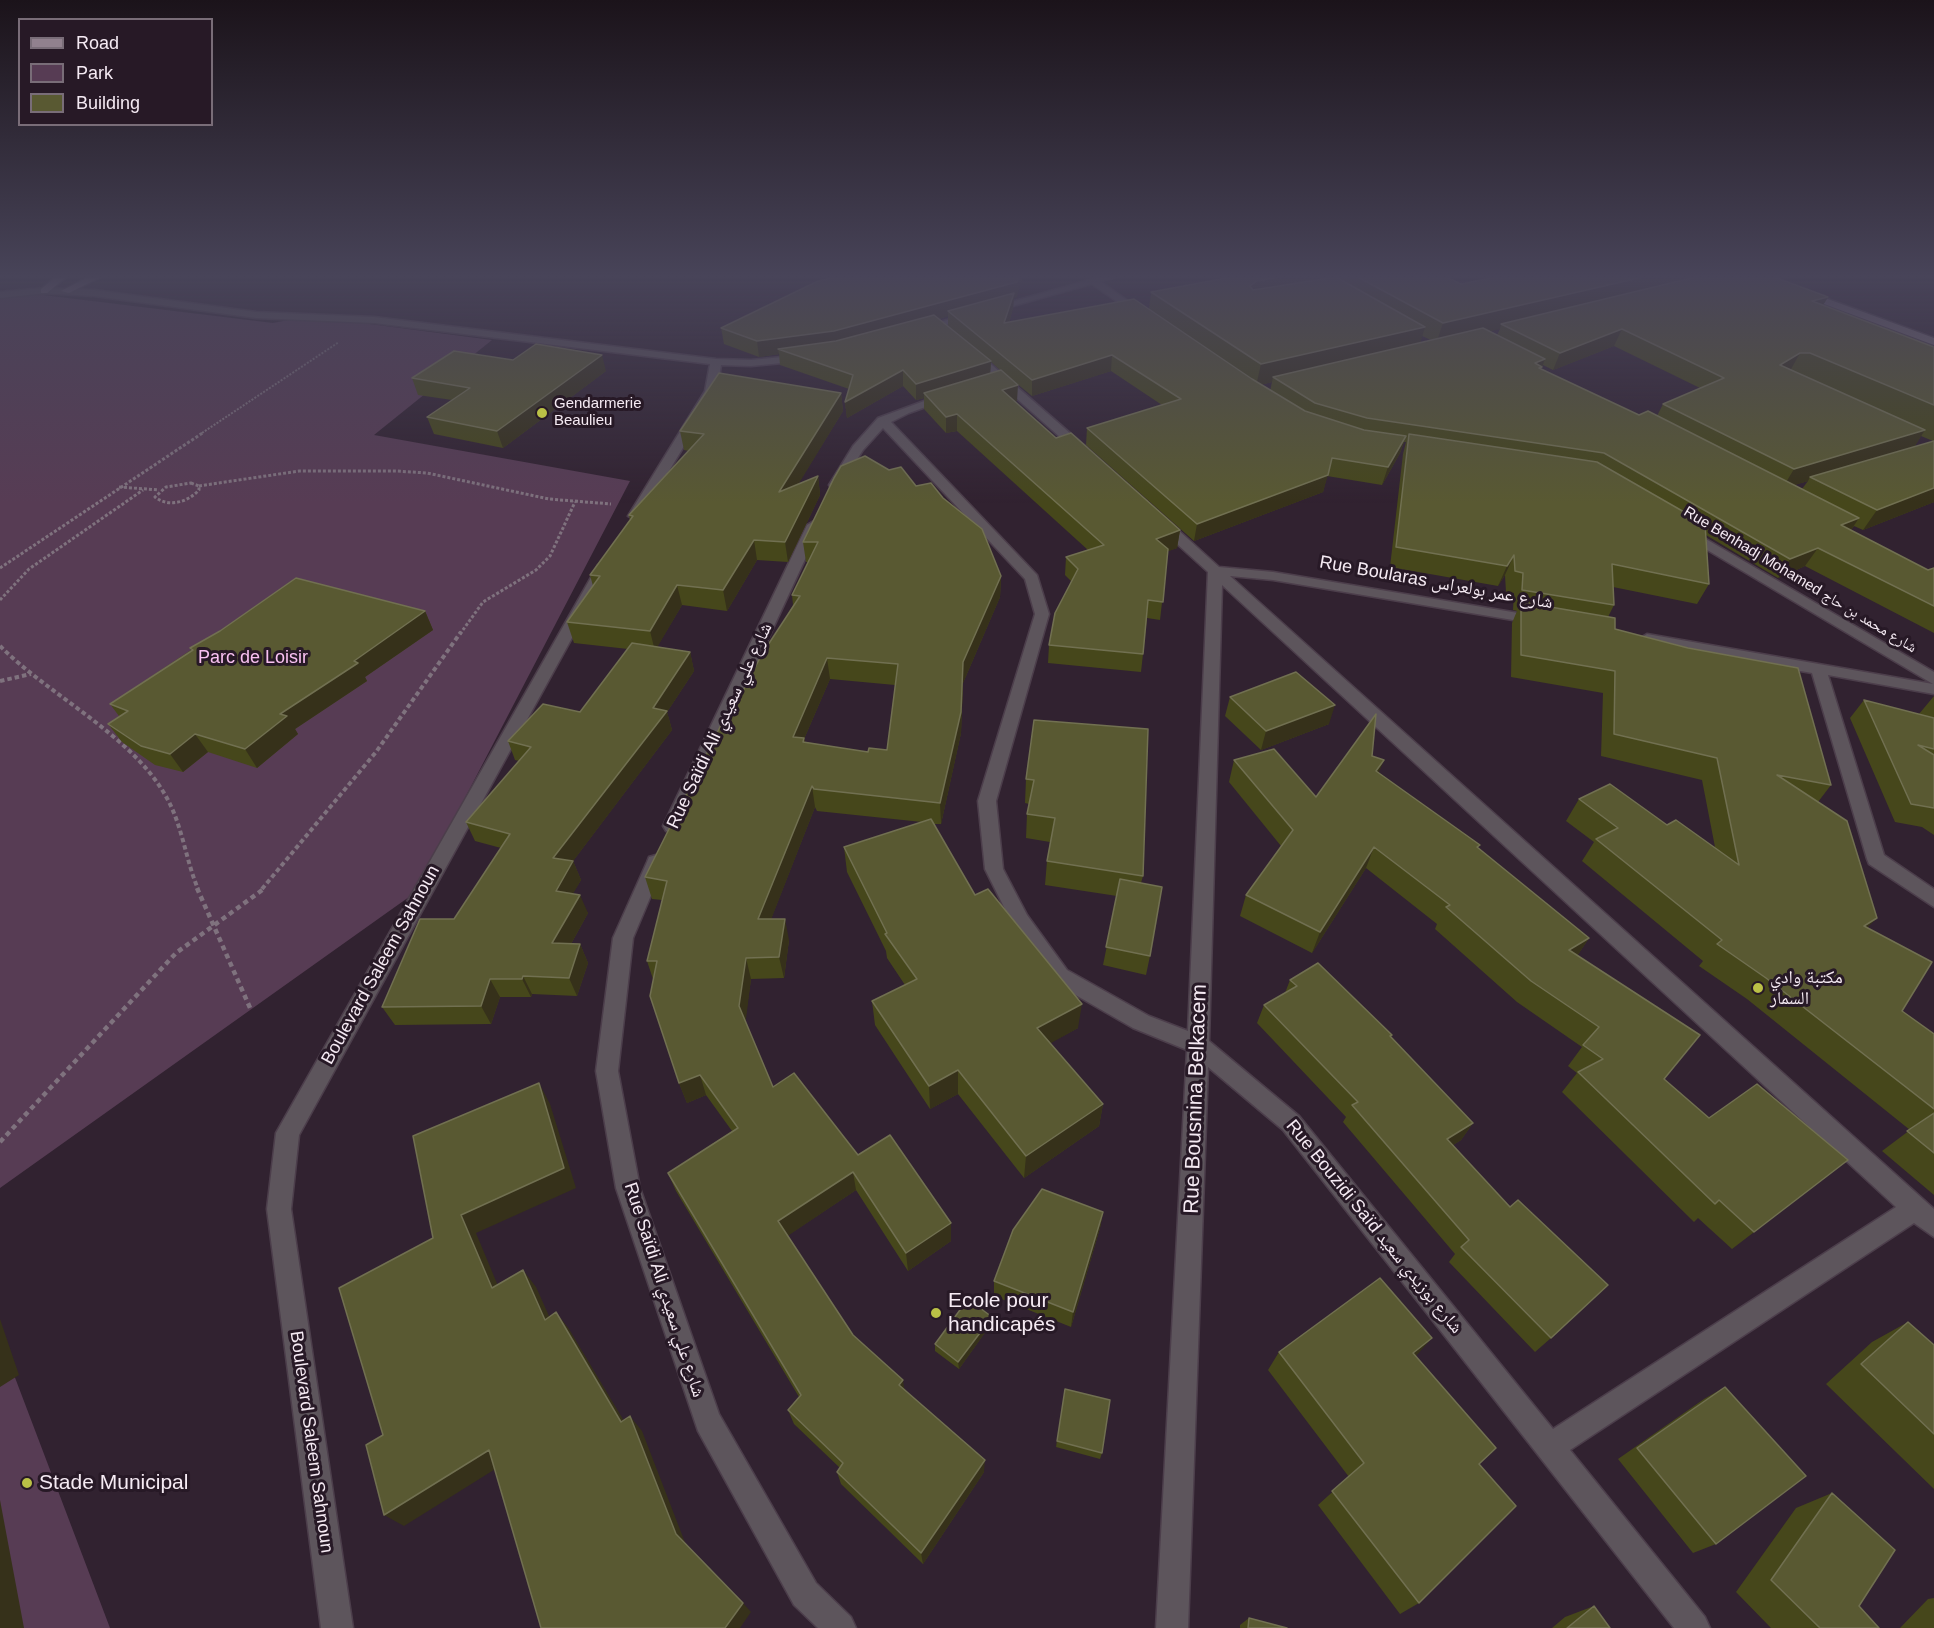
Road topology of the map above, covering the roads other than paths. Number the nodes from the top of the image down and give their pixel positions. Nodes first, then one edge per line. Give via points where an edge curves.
1 (626, 351) edge
2 (969, 351) edge
3 (818, 355) edge
4 (716, 362) junction
5 (1003, 379) junction
6 (882, 420) junction
7 (1100, 467) edge
8 (1144, 507) edge
9 (1672, 524) edge
10 (1215, 571) junction
11 (1552, 623) edge
12 (1633, 637) edge
13 (1818, 668) junction
14 (1934, 679) edge
15 (1934, 689) edge
16 (1934, 899) edge
17 (1198, 1045) junction
18 (1925, 1217) edge
19 (1551, 1446) junction
20 (337, 1628) edge
21 (840, 1628) edge
22 (1172, 1628) edge
23 (1694, 1628) edge

1 - 4 street
2 - 5 street
3 - 4 street via 780,361
4 - 20 street, Boulevard Saleem Sahnoun via 711,391 578,609 288,1133 279,1209
5 - 6 street, Rue Saïdi Ali شارع علي سعيدي
5 - 7 street
6 - 17 street, Rue Bouzidi Saïd شارع بوزيدي سعيد via 1032,578 1042,614 987,801 994,869 1020,920 1060,976 1141,1022
6 - 21 street, Rue Saïdi Ali شارع علي سعيدي via 859,442 828,497 701,760 623,938 608,1071 628,1188 708,1420 805,1594
8 - 10 street
9 - 14 street, Rue Benhadj Mohamed شارع محمد بن حاج
10 - 11 street, Rue Boularas شارع عمر بولعراس via 1273,576
10 - 17 street, Rue Bousnina Belkacem
10 - 18 street
12 - 13 street
13 - 15 street
13 - 16 street via 1876,858
17 - 19 street, Rue Bouzidi Saïd شارع بوزيدي سعيد via 1291,1123
17 - 22 street, Rue Bousnina Belkacem
18 - 19 street
19 - 23 street, Rue Bouzidi Saïd شارع بوزيدي سعيد

